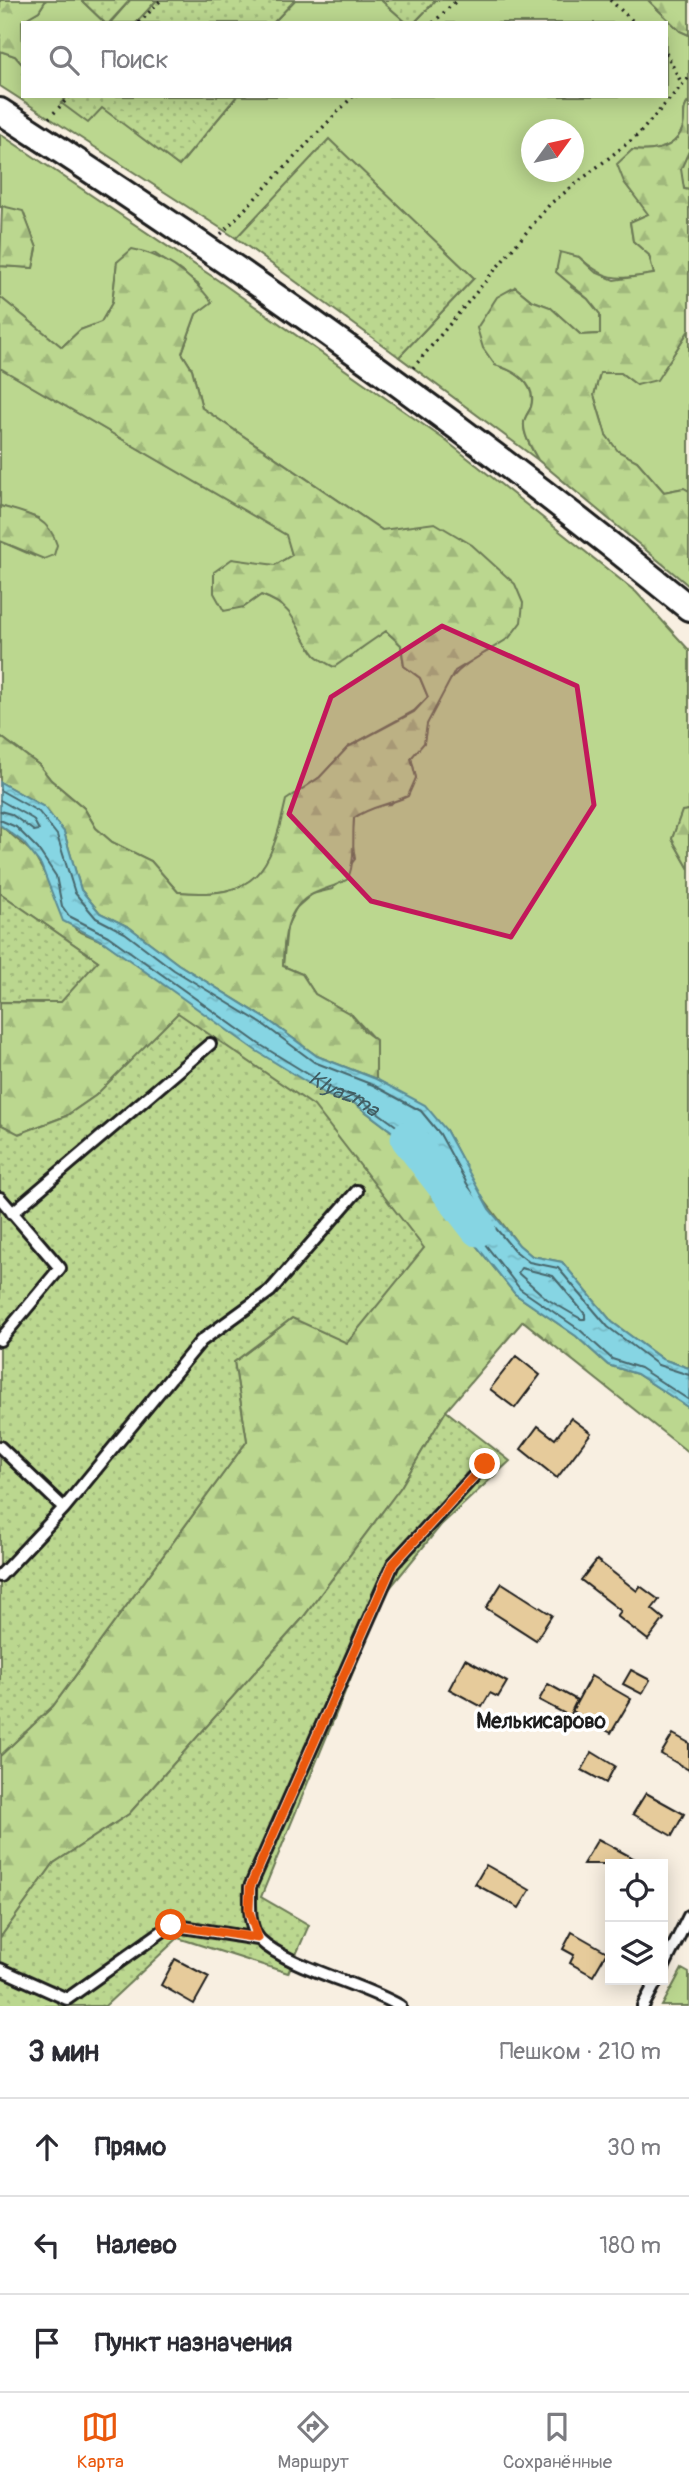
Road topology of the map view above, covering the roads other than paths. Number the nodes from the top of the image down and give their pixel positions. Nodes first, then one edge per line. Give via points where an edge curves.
1 (0, 111) edge
2 (689, 608) edge
3 (210, 1044) dead end
4 (358, 1191) dead end
5 (0, 1199) edge
6 (12, 1213) junction
7 (0, 1340) edge
8 (0, 1447) edge
9 (485, 1464) dead end
10 (64, 1507) junction
11 (0, 1576) edge
12 (689, 1916) edge
13 (686, 1930) edge
14 (258, 1938) junction
15 (668, 1960) edge
16 (0, 1969) edge
17 (654, 1985) edge
18 (400, 2006) edge
19 (643, 2006) edge

1 - 2 street via 400,382 557,500
3 - 6 lane
4 - 10 lane via 270,1290 201,1341
5 - 6 lane
6 - 7 lane via 60,1268
8 - 10 lane
9 - 14 lane via 393,1564 250,1887 249,1911
10 - 11 lane
12 - 13 lane
13 - 15 lane
14 - 16 lane via 171,1925 67,1999
14 - 18 lane via 279,1952
17 - 19 lane

